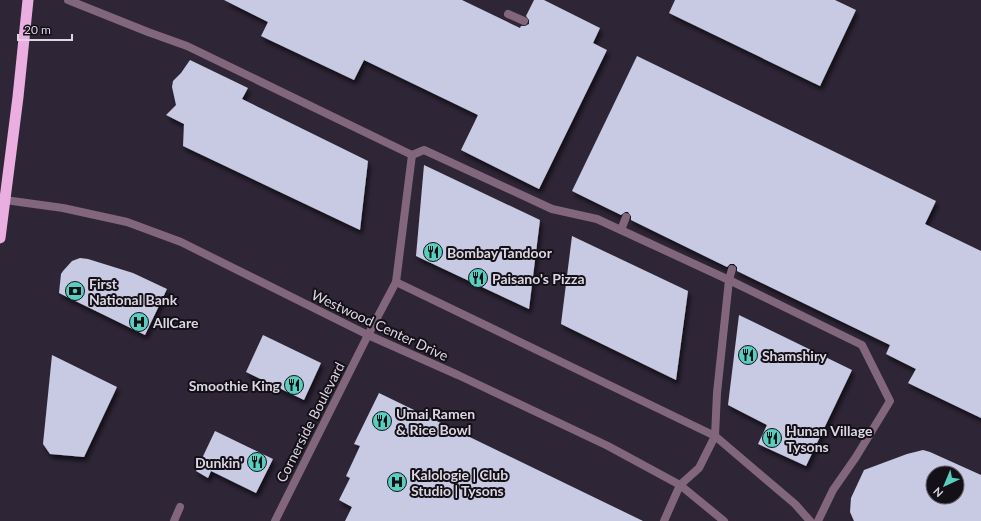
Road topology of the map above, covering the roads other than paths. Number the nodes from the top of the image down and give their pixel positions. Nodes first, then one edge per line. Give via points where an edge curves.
1 (28, 0) edge
2 (68, 0) edge
3 (508, 14) dead end
4 (524, 21) dead end
5 (412, 155) junction
6 (5, 200) junction
7 (626, 217) dead end
8 (622, 230) junction
9 (0, 238) edge
10 (732, 269) dead end
11 (729, 280) junction
12 (396, 282) junction
13 (368, 335) junction
14 (715, 436) junction
15 (680, 485) junction
16 (180, 508) dead end
17 (174, 521) edge
18 (275, 521) edge
19 (664, 521) edge
20 (724, 521) edge
21 (810, 521) edge
22 (818, 521) edge

1 - 6 highway
2 - 5 street via 187,46
3 - 4 street
5 - 8 street via 424,150 552,209 597,219
5 - 12 street
6 - 9 highway
6 - 13 street, Westwood Center Drive via 63,208 127,222 180,242
7 - 8 street
8 - 11 street
10 - 11 street
11 - 14 street
11 - 22 street via 862,345 890,401 833,490
12 - 13 street, Cornerside Boulevard
12 - 14 street
13 - 15 street, Westwood Center Drive via 601,443
13 - 18 street, Cornerside Boulevard
14 - 15 street via 699,468
14 - 21 street via 795,504
15 - 19 street
15 - 20 street, Westwood Center Drive
16 - 17 street

